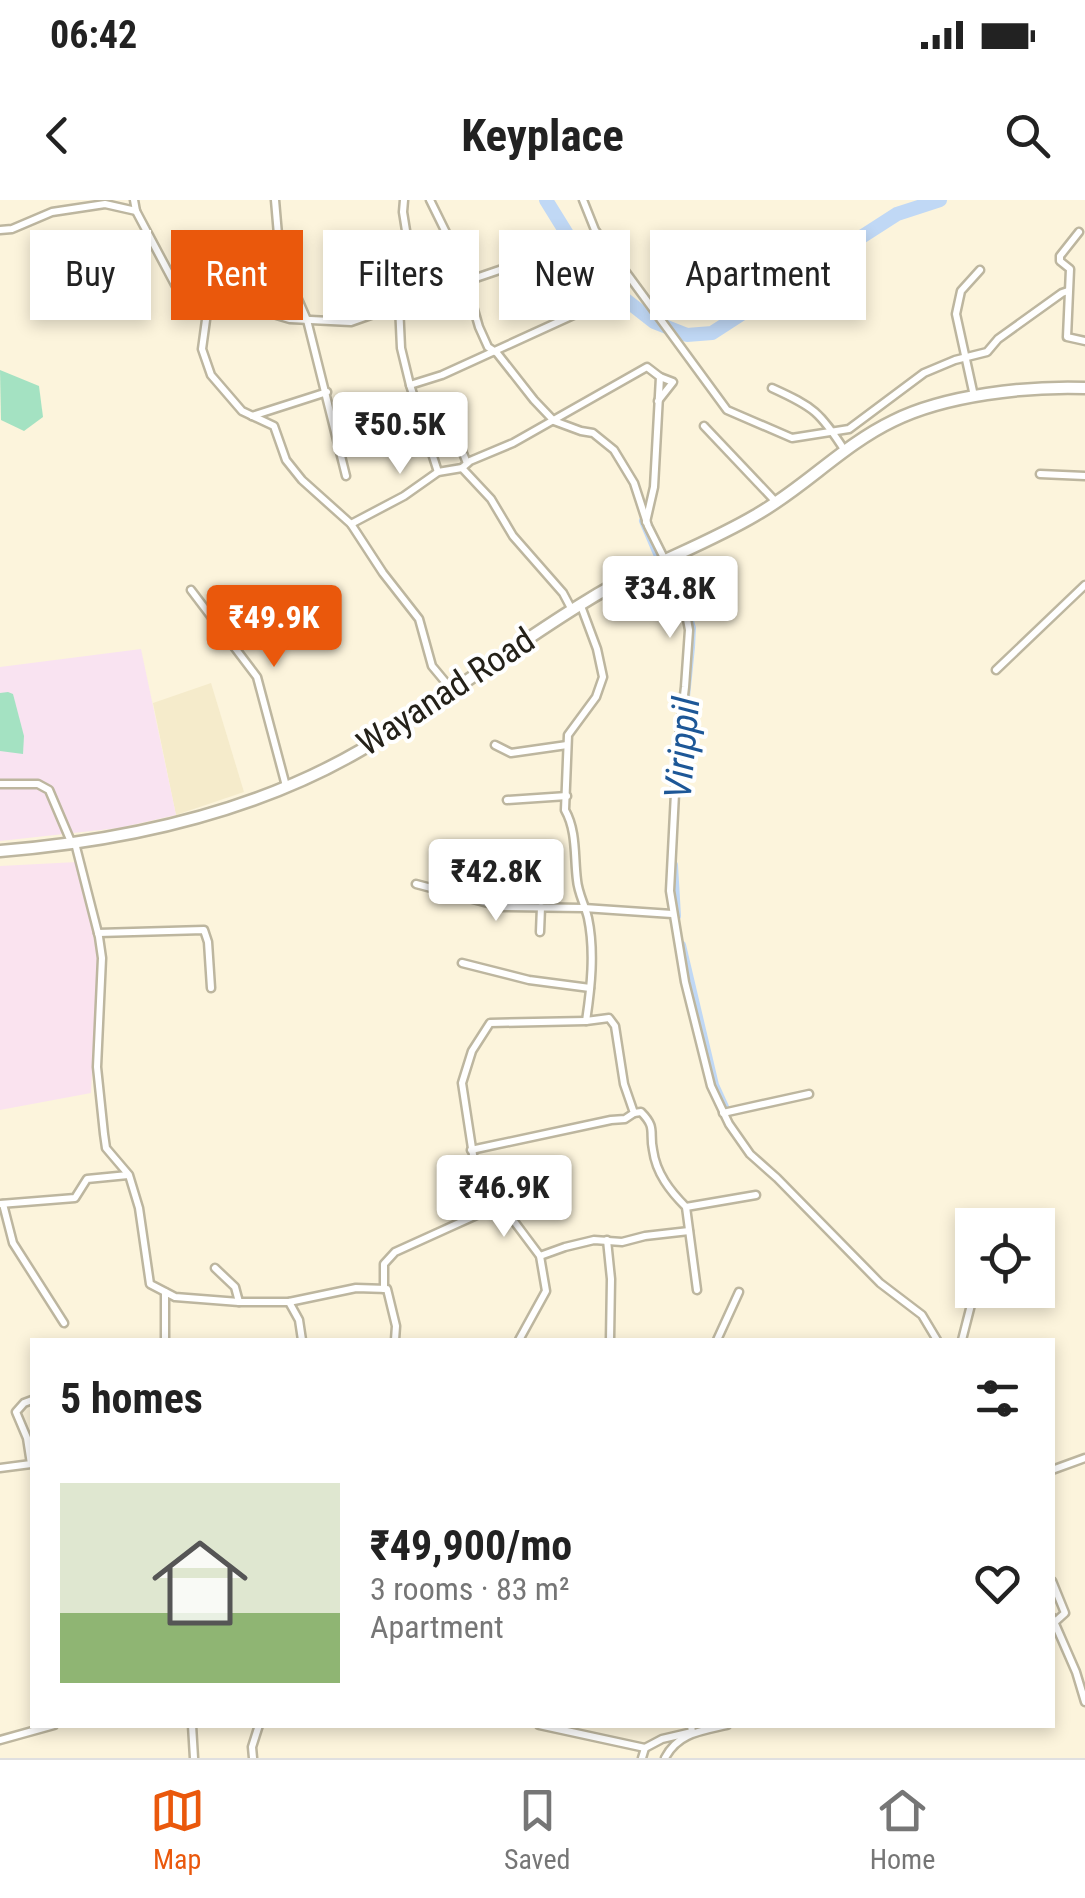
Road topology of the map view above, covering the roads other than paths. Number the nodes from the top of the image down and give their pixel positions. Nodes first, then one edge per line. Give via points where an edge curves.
1 (134, 200) edge
2 (275, 200) edge
3 (404, 200) edge
4 (430, 200) edge
5 (583, 200) edge
6 (136, 211) junction
7 (0, 230) edge
8 (406, 230) edge
9 (444, 230) edge
10 (1078, 232) dead end
11 (980, 270) dead end
12 (171, 277) edge
13 (1068, 291) junction
14 (206, 320) edge
15 (303, 320) edge
16 (307, 320) junction
17 (357, 320) edge
18 (400, 320) edge
19 (477, 320) edge
20 (562, 320) edge
21 (1085, 342) edge
22 (492, 351) junction
23 (966, 357) junction
24 (660, 377) junction
25 (410, 384) junction
26 (772, 388) dead end
27 (1085, 388) edge
28 (327, 392) junction
29 (974, 397) junction
30 (658, 401) junction
31 (442, 402) dead end
32 (252, 416) junction
33 (554, 421) junction
34 (704, 426) dead end
35 (833, 432) junction
36 (846, 452) junction
37 (465, 465) junction
38 (438, 472) junction
39 (1040, 474) dead end
40 (346, 476) dead end
41 (1085, 476) edge
42 (776, 502) junction
43 (646, 522) junction
44 (351, 524) junction
45 (665, 560) junction
46 (652, 566) junction
47 (1085, 584) edge
48 (191, 590) dead end
49 (576, 607) junction
50 (996, 670) dead end
51 (453, 691) junction
52 (495, 745) dead end
53 (567, 745) junction
54 (0, 784) edge
55 (286, 786) junction
56 (567, 796) junction
57 (507, 800) dead end
58 (73, 843) junction
59 (0, 851) edge
60 (416, 884) dead end
61 (541, 907) junction
62 (584, 908) junction
63 (672, 914) junction
64 (540, 932) dead end
65 (98, 933) junction
66 (462, 963) dead end
67 (211, 988) dead end
68 (590, 988) junction
69 (586, 1021) junction
70 (809, 1094) dead end
71 (634, 1113) junction
72 (723, 1113) junction
73 (471, 1150) junction
74 (129, 1175) junction
75 (756, 1194) dead end
76 (2, 1204) edge
77 (501, 1204) junction
78 (686, 1206) junction
79 (689, 1230) junction
80 (607, 1240) junction
81 (540, 1256) junction
82 (215, 1268) dead end
83 (384, 1289) junction
84 (697, 1290) dead end
85 (165, 1292) junction
86 (738, 1292) dead end
87 (239, 1302) junction
88 (289, 1302) junction
89 (970, 1308) edge
90 (64, 1323) dead end
91 (164, 1338) edge
92 (302, 1338) edge
93 (395, 1338) edge
94 (519, 1338) edge
95 (610, 1338) edge
96 (717, 1338) edge
97 (936, 1338) edge
98 (963, 1338) edge
99 (30, 1401) edge
100 (30, 1437) edge
101 (1085, 1458) edge
102 (30, 1464) edge
103 (0, 1468) edge
104 (1055, 1469) edge
105 (1055, 1589) edge
106 (1055, 1619) edge
107 (1055, 1621) edge
108 (1085, 1702) edge
109 (43, 1728) edge
110 (192, 1728) edge
111 (258, 1728) edge
112 (554, 1728) edge
113 (692, 1728) edge
114 (0, 1740) edge
115 (646, 1748) junction
116 (194, 1758) edge
117 (253, 1758) edge
118 (642, 1758) edge
119 (665, 1758) edge

1 - 6 street
2 - 16 street via 280,258
3 - 8 street
4 - 9 street
5 - 35 street via 595,230 726,410 792,438
6 - 7 street via 105,204
6 - 12 street
10 - 13 street via 1060,256 1070,269
11 - 23 street via 962,291 956,314
13 - 21 street via 1066,336
13 - 23 street via 988,352
14 - 32 street via 202,349 210,374
15 - 16 street
16 - 17 street
16 - 28 street
18 - 25 street
19 - 22 street
20 - 22 street
22 - 25 street
22 - 33 street
23 - 29 street
23 - 35 street via 924,373 848,429
24 - 30 street
24 - 30 street via 673,382
24 - 33 street via 646,367
25 - 38 street
26 - 35 street via 808,404
27 - 29 highway, Wayanad Road
28 - 32 street
28 - 40 street
29 - 36 highway, Wayanad Road via 892,421
30 - 43 street
31 - 37 street
32 - 44 street via 274,426 286,460
33 - 37 street
33 - 43 street via 594,434 614,450
34 - 42 street
35 - 36 street
36 - 42 highway, Wayanad Road
37 - 38 street
37 - 49 street via 513,536
38 - 44 street
39 - 41 street
42 - 45 highway, Wayanad Road
43 - 45 street
44 - 51 street via 419,619 432,666
45 - 46 highway, Wayanad Road
46 - 49 highway, Wayanad Road
46 - 63 street via 686,614 689,630
47 - 50 street
48 - 55 street via 257,677
49 - 51 highway, Wayanad Road
49 - 53 street via 604,677
51 - 55 highway, Wayanad Road via 359,751
52 - 53 street via 511,753
53 - 56 street
54 - 58 street via 49,790
55 - 58 highway, Wayanad Road via 207,814
56 - 57 street
56 - 62 street
58 - 59 highway, Wayanad Road
58 - 65 street
60 - 61 street via 503,907
61 - 62 street
61 - 64 street
62 - 63 street
62 - 68 street
63 - 72 street via 707,1072
65 - 67 street via 204,930
65 - 74 street via 104,1134 106,1148
66 - 68 street
68 - 69 street
69 - 71 street via 609,1018 615,1026
69 - 73 street via 490,1023 462,1082
70 - 72 street
71 - 73 street
71 - 78 street via 649,1120 652,1150 670,1194
72 - 97 street via 750,1154 880,1283 922,1315
73 - 77 street via 477,1180
74 - 76 street via 87,1178 75,1198
74 - 85 street via 150,1284
75 - 78 street
76 - 90 street via 13,1243
77 - 81 street
77 - 83 street via 396,1252 384,1264
78 - 79 street
79 - 80 street
79 - 84 street
80 - 81 street
80 - 95 street
81 - 94 street via 546,1291
82 - 87 street via 235,1287
83 - 88 street
83 - 93 street
85 - 87 street
85 - 91 street
86 - 96 street
87 - 88 street
88 - 92 street
89 - 98 street
99 - 100 street via 16,1412
101 - 104 street
102 - 103 street
105 - 106 street via 1065,1614
107 - 108 street
109 - 114 street
110 - 116 street
111 - 117 street
112 - 115 street
113 - 115 street
113 - 119 street
115 - 118 street

